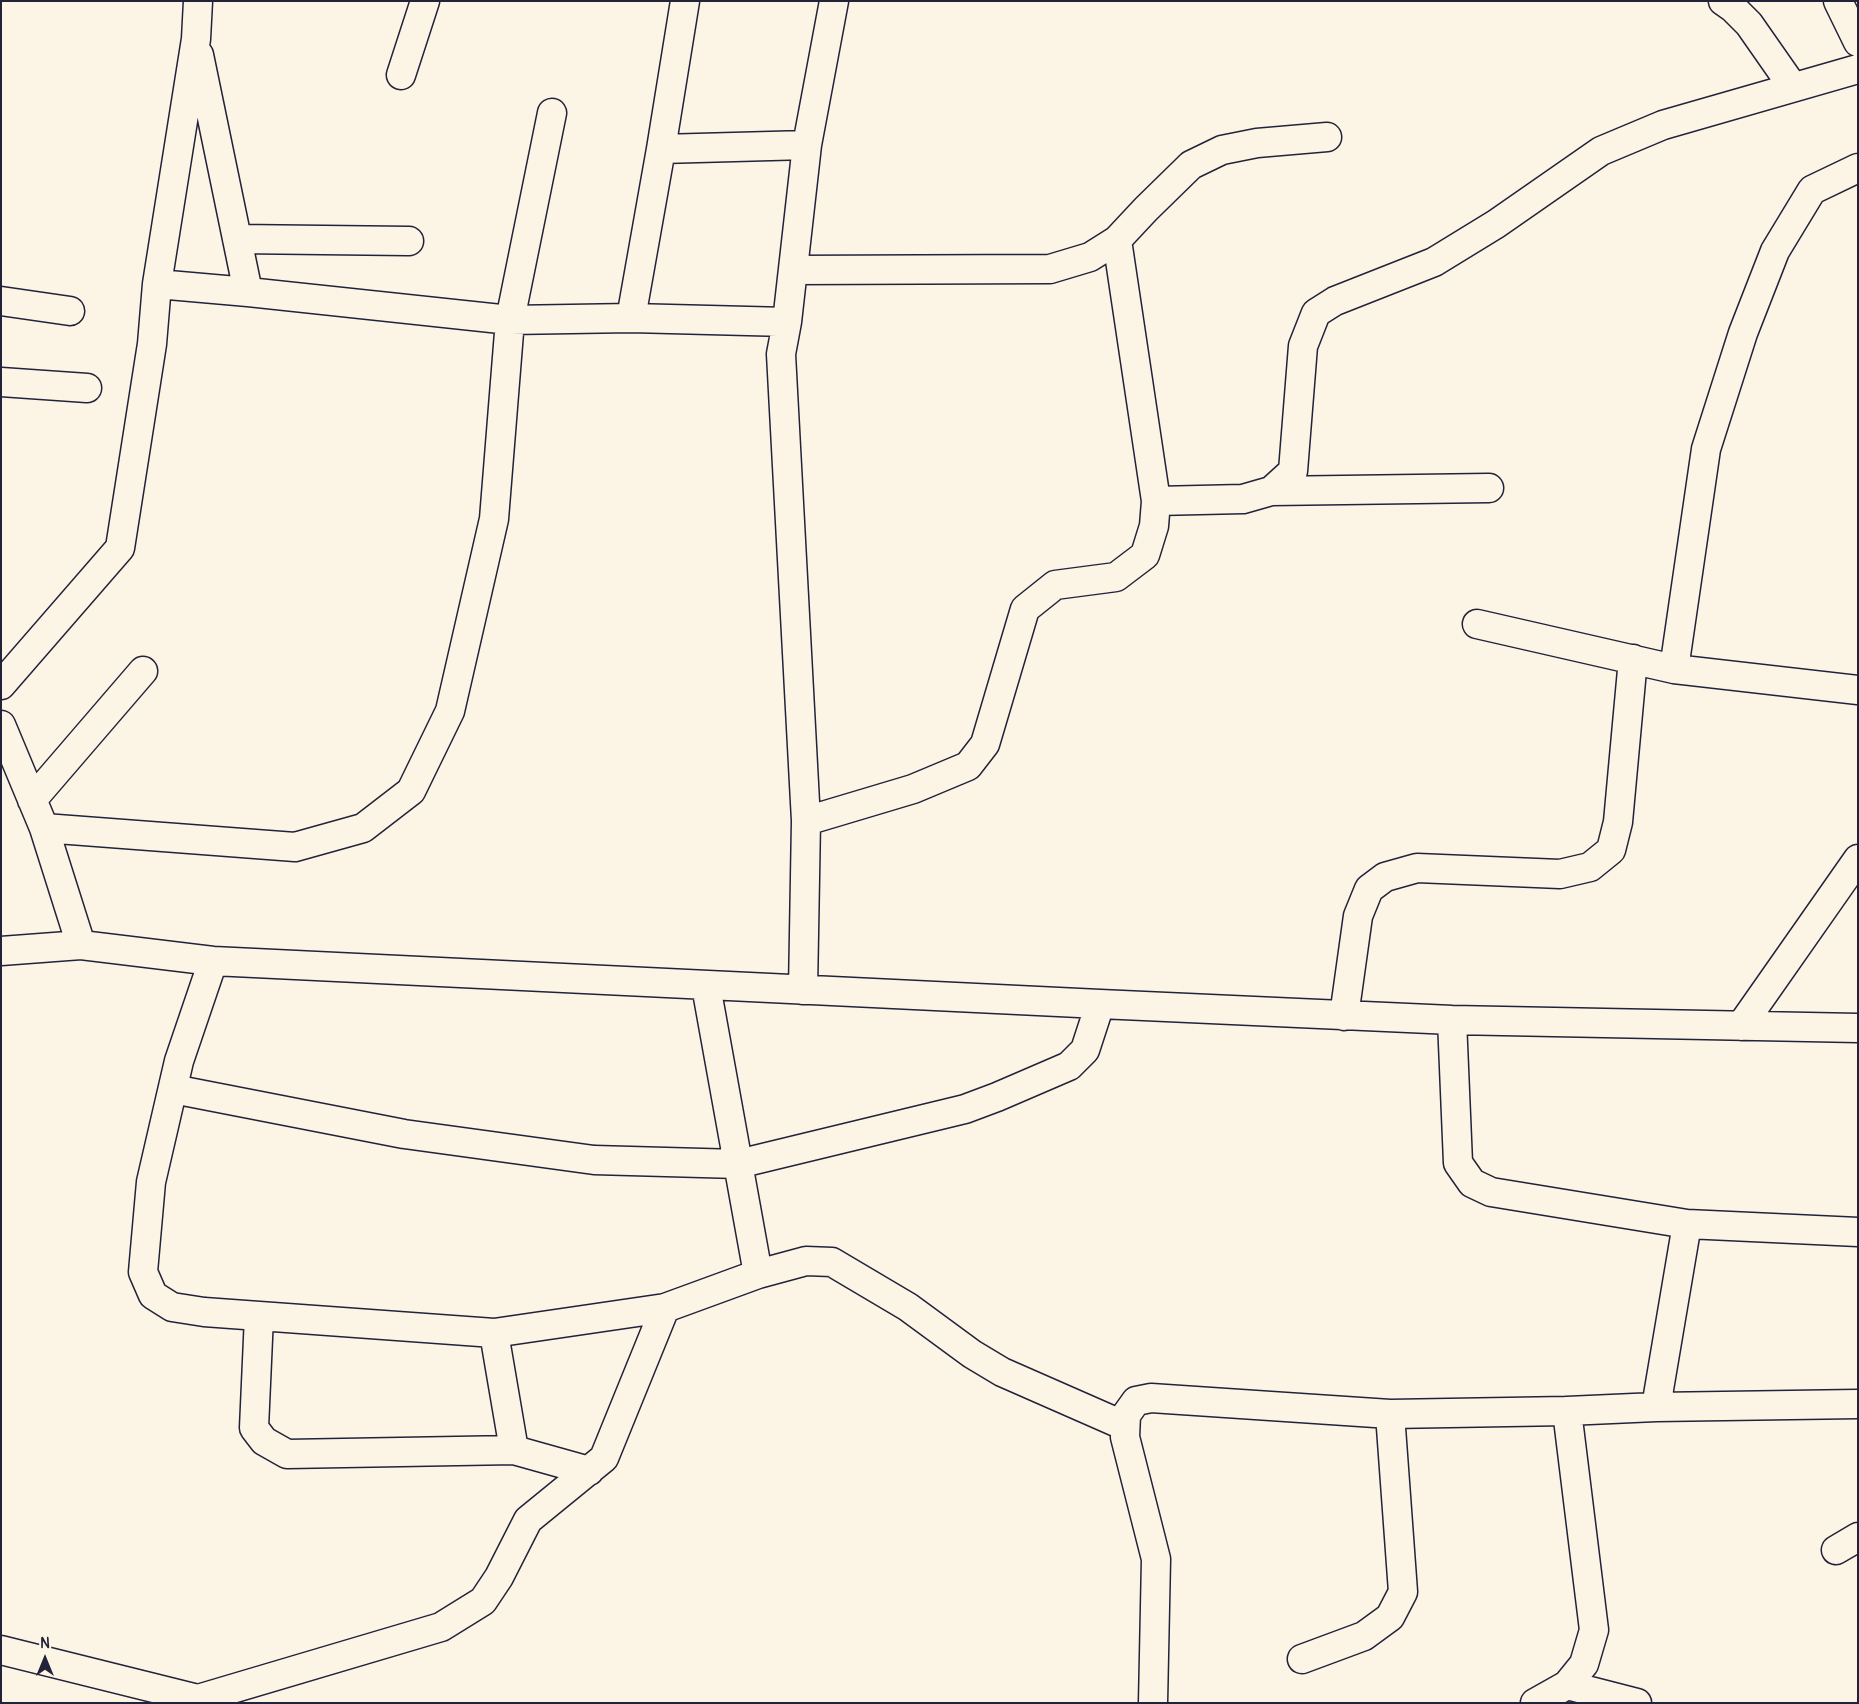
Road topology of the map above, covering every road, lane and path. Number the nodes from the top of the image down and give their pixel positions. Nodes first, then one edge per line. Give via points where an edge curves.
1 (198, 1) edge
2 (425, 1) edge
3 (685, 1) edge
4 (834, 1) edge
5 (1723, 1) edge
6 (1838, 1) edge
7 (196, 39) junction
8 (1858, 42) edge
9 (1858, 69) edge
10 (401, 75) dead end
11 (1793, 87) junction
12 (552, 113) dead end
13 (1327, 137) dead end
14 (807, 145) junction
15 (661, 149) junction
16 (1858, 168) edge
17 (237, 239) junction
18 (1117, 240) junction
19 (409, 241) dead end
20 (793, 270) junction
21 (157, 284) junction
22 (248, 292) junction
23 (1, 301) edge
24 (70, 311) dead end
25 (631, 318) junction
26 (510, 320) junction
27 (787, 322) junction
28 (1, 382) edge
29 (87, 388) dead end
30 (1489, 488) dead end
31 (1271, 491) junction
32 (1156, 501) junction
33 (1477, 624) dead end
34 (1633, 659) junction
35 (1674, 669) junction
36 (143, 671) dead end
37 (1, 685) edge
38 (1858, 690) edge
39 (1, 725) edge
40 (32, 800) junction
41 (806, 821) junction
42 (44, 828) junction
43 (1858, 859) edge
44 (81, 945) junction
45 (1, 951) edge
46 (213, 961) junction
47 (706, 986) junction
48 (803, 990) junction
49 (1100, 1004) junction
50 (1344, 1016) junction
51 (1452, 1020) junction
52 (1741, 1026) junction
53 (1858, 1028) edge
54 (173, 1089) junction
55 (738, 1164) junction
56 (1687, 1224) junction
57 (1858, 1232) edge
58 (758, 1274) junction
59 (665, 1308) junction
60 (259, 1316) junction
61 (494, 1333) junction
62 (1858, 1404) edge
63 (1656, 1407) junction
64 (1567, 1411) junction
65 (1390, 1414) junction
66 (1125, 1426) junction
67 (514, 1450) junction
68 (589, 1471) junction
69 (1, 1650) edge
70 (1302, 1659) dead end
71 (1567, 1685) junction
72 (199, 1701) edge
73 (1152, 1703) edge
74 (1535, 1703) edge
75 (1637, 1703) edge

1 - 7 street
2 - 10 street
3 - 15 street
4 - 14 street
5 - 11 street via 1749,24
6 - 8 street
7 - 17 street
7 - 21 street
9 - 11 street
11 - 31 street via 1663,125 1601,151 1496,224 1434,262 1335,301 1316,312 1303,346 1293,471
12 - 26 street
13 - 18 street via 1257,143 1222,150 1191,165
14 - 15 street
14 - 20 street
15 - 25 street
16 - 35 street via 1812,190 1775,251 1743,334 1706,449
17 - 19 street
17 - 22 street
18 - 20 street via 1090,257 1050,269
18 - 32 street
20 - 27 street
21 - 22 street
21 - 37 street via 152,344 120,548
22 - 26 street
23 - 24 street
25 - 26 street
25 - 27 street
26 - 42 street via 494,519 450,711 411,792 363,828 294,847
27 - 41 street via 781,354
28 - 29 street
30 - 31 street
31 - 32 street via 1243,499
32 - 41 street via 1154,526 1145,555 1116,577 1055,585 1025,609 985,744 968,766 913,788
33 - 34 street
34 - 35 street
34 - 50 street via 1618,822 1611,850 1590,867 1560,874 1417,868 1385,877 1369,889 1358,916
35 - 38 street
36 - 40 street
39 - 40 street
40 - 42 street
41 - 48 street
42 - 44 street
43 - 52 street
44 - 45 street
44 - 46 street
46 - 47 street
46 - 54 street
47 - 48 street
47 - 55 street
48 - 49 street
49 - 50 street
49 - 55 street via 1086,1050 1060,1070 965,1109
50 - 51 street
51 - 52 street
51 - 56 street via 1458,1163 1472,1183 1491,1192
52 - 53 street
54 - 55 street via 404,1134 584,1159
54 - 60 street via 151,1182 143,1272 153,1295 172,1307
55 - 58 street
56 - 57 street
56 - 63 street
58 - 59 street
58 - 66 street via 806,1260 832,1262 908,1307 1002,1372
59 - 61 street
59 - 68 street via 604,1458
60 - 61 street
60 - 67 street via 254,1428 264,1442 287,1454
61 - 67 street
62 - 63 street
63 - 64 street
64 - 65 street
64 - 71 street via 1594,1630 1584,1664
65 - 66 street via 1152,1398 1136,1401 1126,1415
65 - 70 street via 1403,1592 1390,1617 1364,1636
66 - 73 street via 1156,1559
67 - 68 street
68 - 72 street via 528,1520 483,1601 441,1627
69 - 72 street
71 - 74 street
71 - 75 street

